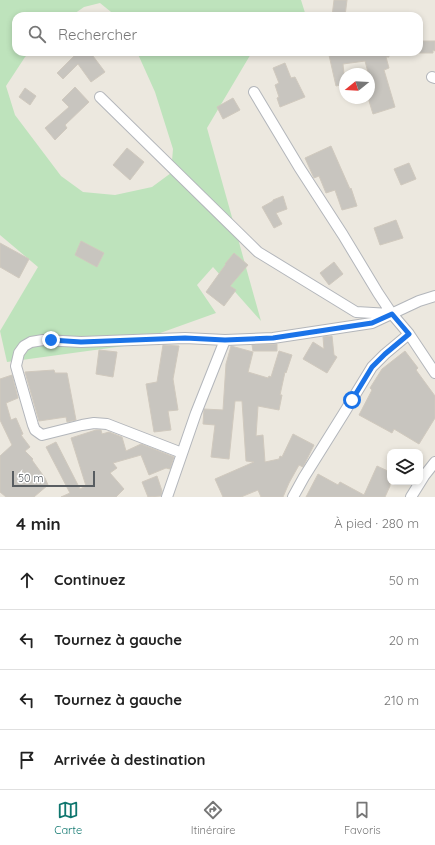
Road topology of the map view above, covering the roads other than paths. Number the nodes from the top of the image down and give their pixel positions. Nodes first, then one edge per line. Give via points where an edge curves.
1 (254, 92) dead end
2 (100, 97) dead end
3 (435, 296) edge
4 (392, 314) junction
5 (409, 334) junction
6 (225, 340) junction
7 (435, 373) edge
8 (182, 453) junction
9 (435, 462) edge
10 (167, 497) edge
11 (293, 497) edge
12 (411, 497) edge

1 - 4 street
2 - 4 street via 258,252 356,312
3 - 4 street
4 - 5 street
4 - 6 street via 372,323 273,338
5 - 7 street
5 - 11 street via 372,367
6 - 8 street
6 - 8 street via 43,340 30,342 19,353 16,366 38,434 94,423 107,424
8 - 10 street
9 - 12 street

